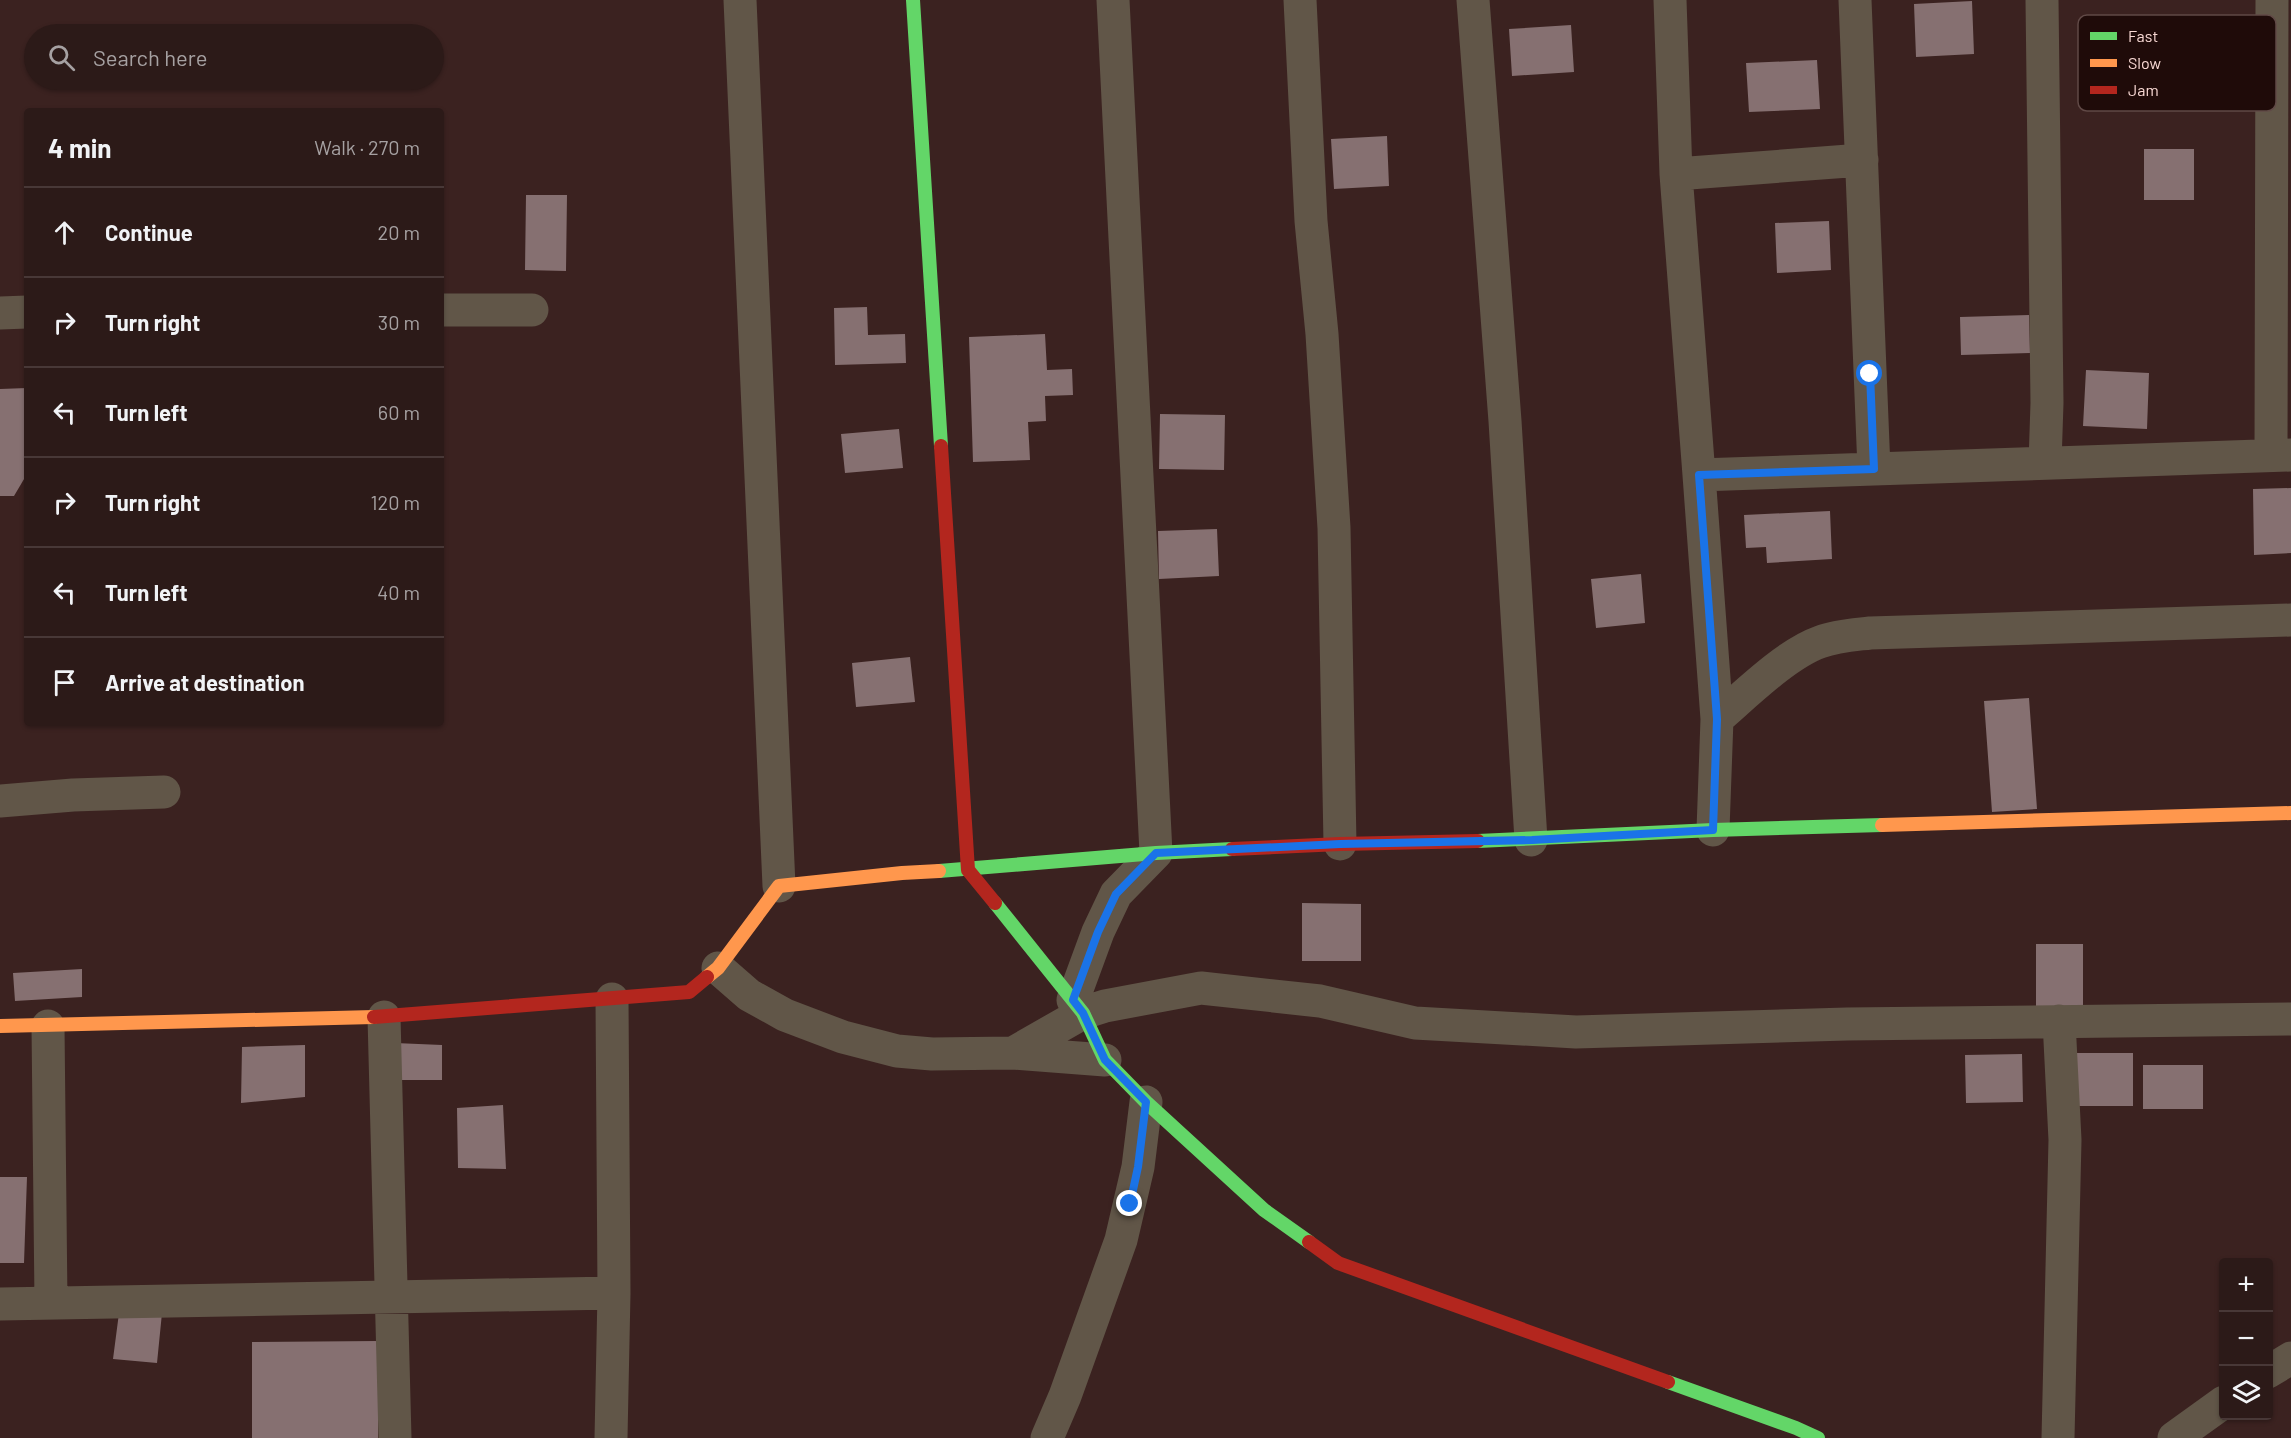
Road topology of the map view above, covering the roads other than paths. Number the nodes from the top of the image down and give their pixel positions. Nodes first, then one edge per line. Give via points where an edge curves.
1 (740, 0) edge
2 (913, 0) edge
3 (1113, 0) edge
4 (1300, 0) edge
5 (1473, 0) edge
6 (1670, 0) edge
7 (1855, 0) edge
8 (2042, 0) edge
9 (2272, 0) edge
10 (2272, 15) edge
11 (2274, 111) edge
12 (1862, 160) junction
13 (1676, 174) junction
14 (444, 310) edge
15 (532, 310) dead end
16 (0, 312) edge
17 (24, 312) edge
18 (2281, 455) edge
19 (2045, 463) junction
20 (1874, 469) junction
21 (1699, 475) junction
22 (2291, 620) edge
23 (1717, 719) junction
24 (164, 792) dead end
25 (0, 801) edge
26 (2291, 813) edge
27 (1713, 830) junction
28 (1532, 840) junction
29 (1340, 844) junction
30 (1156, 853) junction
31 (968, 870) junction
32 (778, 886) junction
33 (718, 968) junction
34 (612, 999) junction
35 (1078, 1006) junction
36 (384, 1017) junction
37 (2291, 1019) edge
38 (2059, 1021) junction
39 (0, 1026) edge
40 (48, 1026) junction
41 (1013, 1053) junction
42 (1105, 1060) junction
43 (1146, 1102) junction
44 (614, 1293) junction
45 (390, 1298) junction
46 (0, 1304) edge
47 (51, 1304) junction
48 (2291, 1358) edge
49 (2273, 1369) edge
50 (2219, 1405) edge
51 (395, 1438) edge
52 (611, 1438) edge
53 (1047, 1438) edge
54 (1818, 1438) edge
55 (2058, 1438) edge
56 (2174, 1438) edge

1 - 32 street
2 - 31 street
3 - 30 street
4 - 29 street via 1311,221 1334,528
5 - 28 street
6 - 13 street
7 - 12 street
8 - 19 street
9 - 10 street
11 - 18 street
12 - 13 street
12 - 20 street
13 - 21 street
14 - 15 street
16 - 17 street
18 - 19 street
19 - 20 street
20 - 21 street
21 - 23 street
22 - 23 street via 1842,637 1819,642 1789,660
23 - 27 street
24 - 25 street
26 - 27 street
27 - 28 street
28 - 29 street
29 - 30 street
30 - 31 street
30 - 35 street via 1116,894 1098,932
31 - 32 street
31 - 35 street
32 - 33 street
33 - 34 street via 689,992
33 - 41 street via 749,995 776,1010 843,1037 897,1051
34 - 36 street
34 - 44 street
35 - 38 street via 1105,1006 1201,988 1320,1001 1415,1023 1576,1032
35 - 41 street
35 - 42 street
36 - 40 street
36 - 45 street
37 - 38 street
38 - 55 street via 2065,1140
39 - 40 street
40 - 47 street
41 - 42 street
42 - 43 street
43 - 53 street via 1138,1167 1121,1240
43 - 54 street via 1264,1209 1338,1263
44 - 45 street
44 - 52 street
45 - 47 street
45 - 51 street
46 - 47 street
48 - 49 street
50 - 56 street

